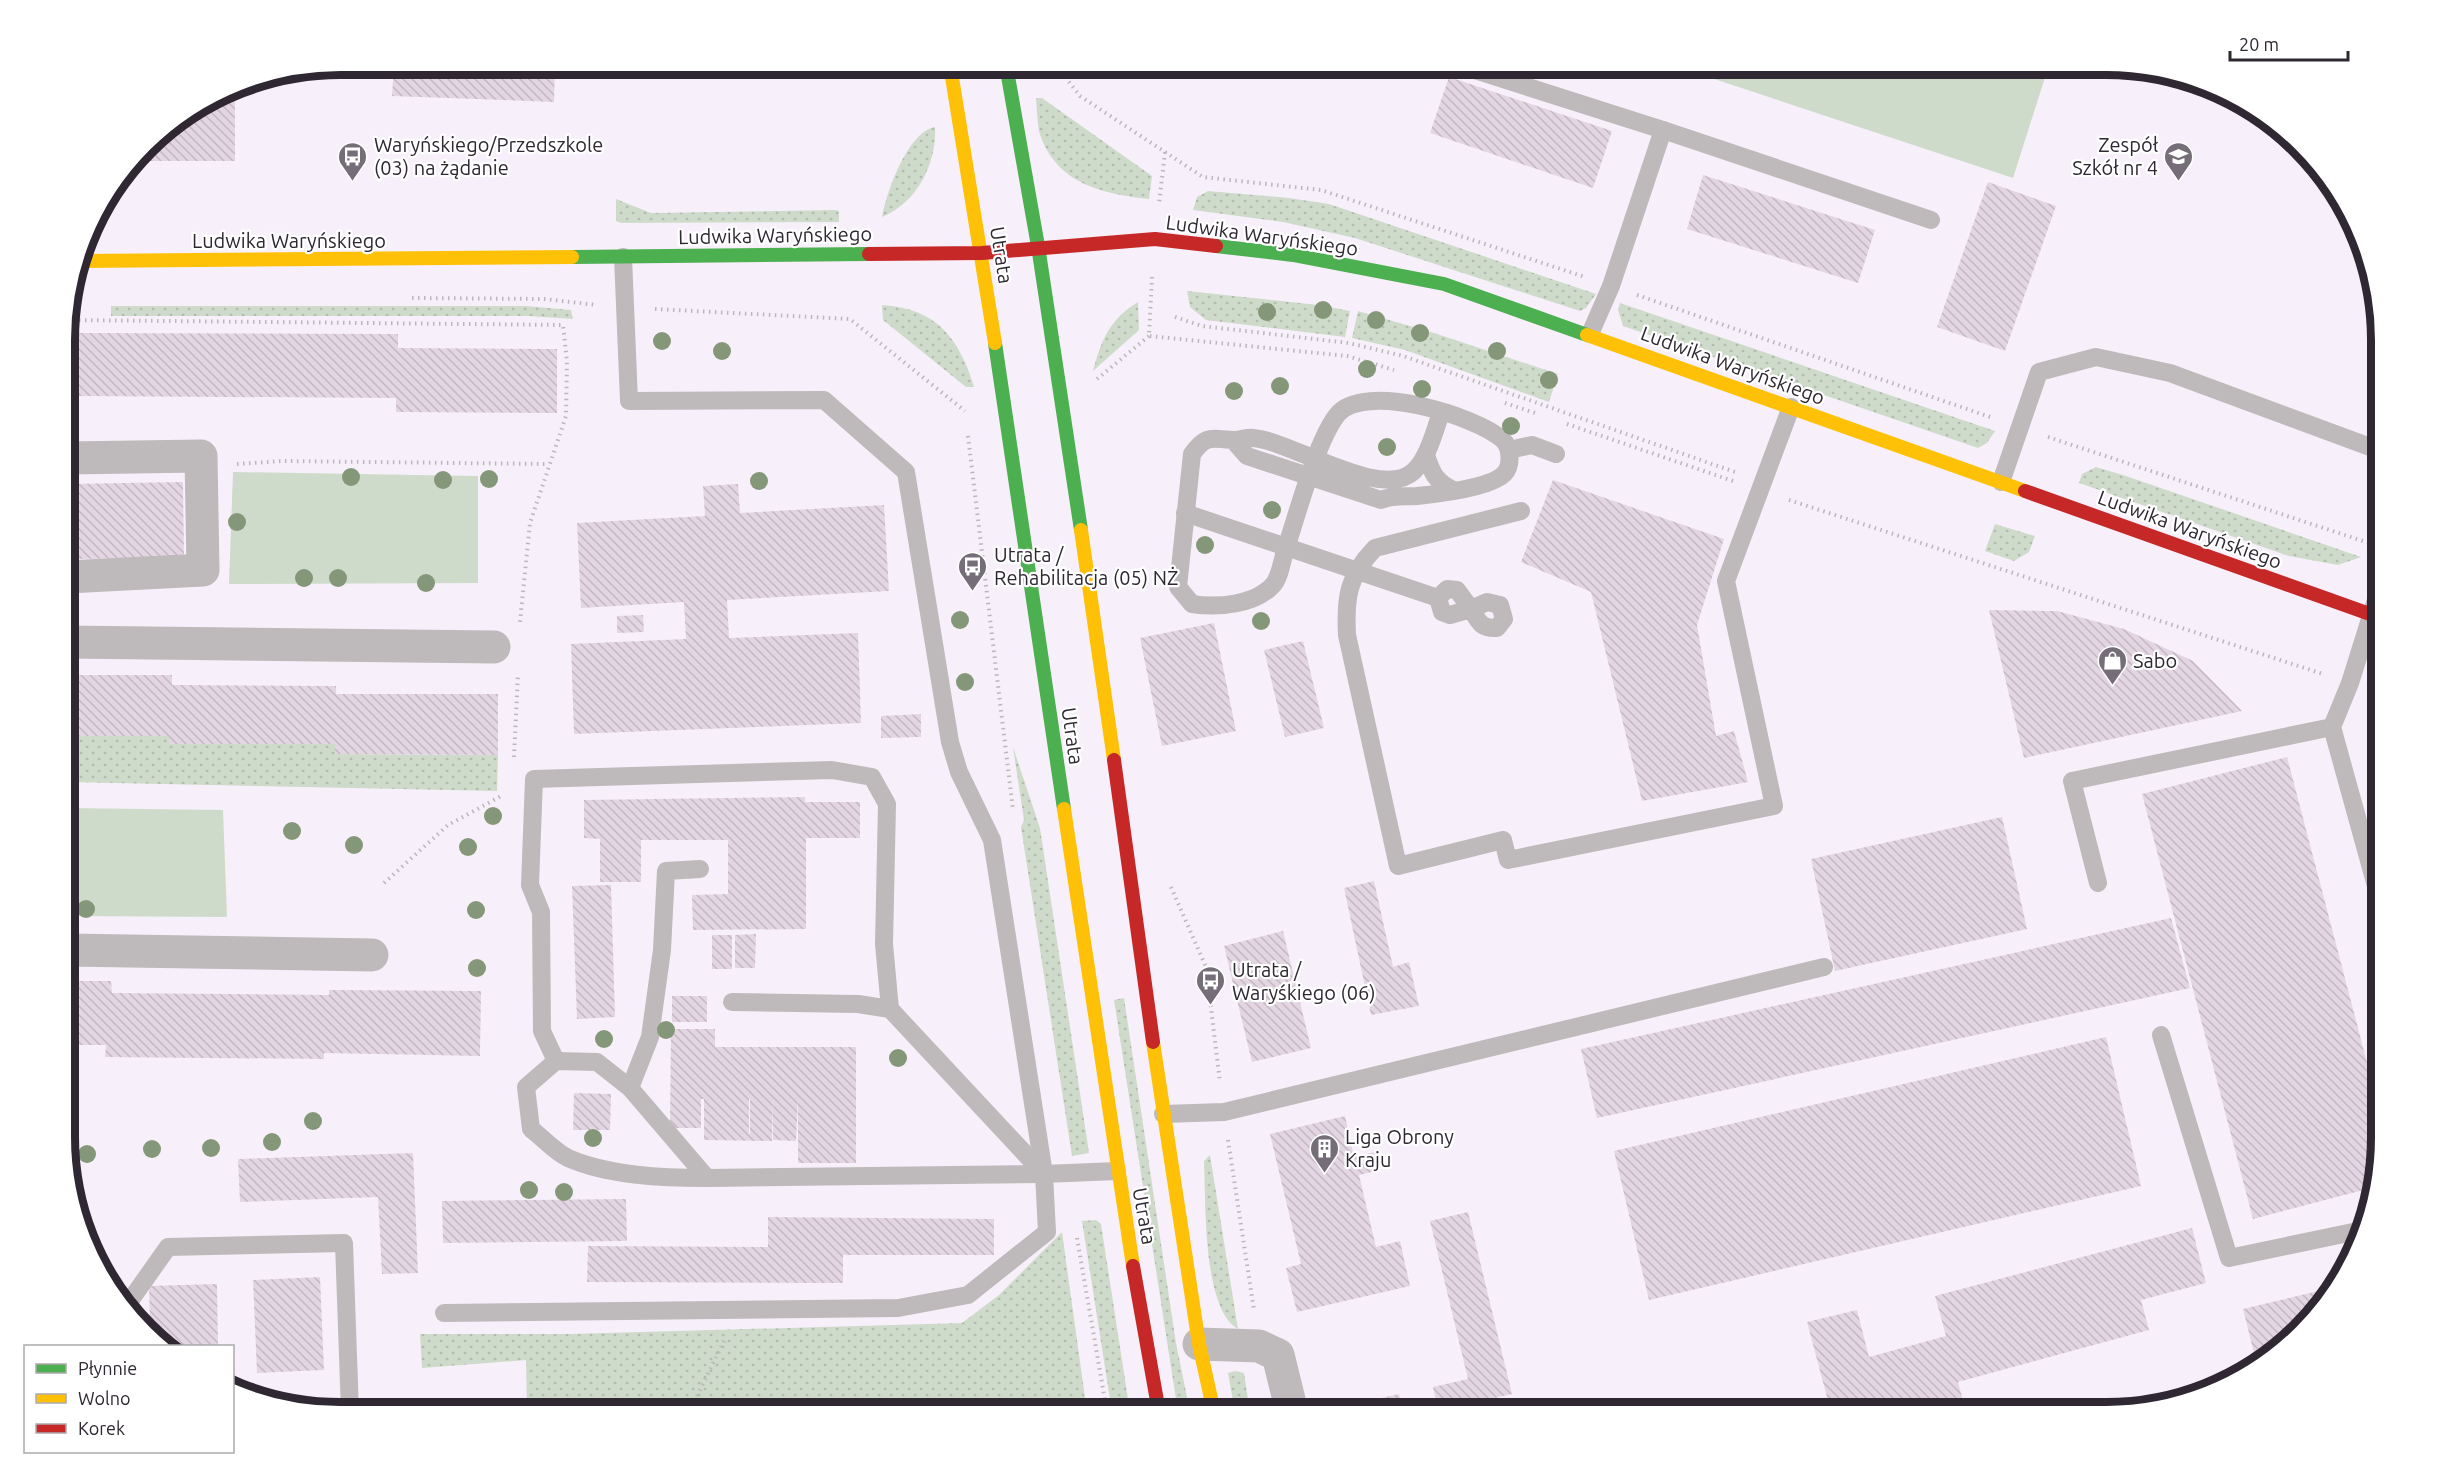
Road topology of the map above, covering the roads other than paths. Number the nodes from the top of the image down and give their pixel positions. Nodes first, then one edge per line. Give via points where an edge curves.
1 (952, 75) edge
2 (1008, 75) edge
3 (1493, 75) edge
4 (1663, 130) junction
5 (1931, 220) dead end
6 (1038, 246) junction
7 (982, 252) junction
8 (623, 257) junction
9 (87, 261) edge
10 (1590, 334) junction
11 (1791, 407) junction
12 (1442, 413) junction
13 (1233, 440) junction
14 (2371, 447) edge
15 (1509, 450) junction
16 (1426, 454) junction
17 (1556, 454) dead end
18 (75, 458) edge
19 (1316, 459) junction
20 (1310, 477) junction
21 (2001, 482) junction
22 (1386, 488) junction
23 (1453, 490) junction
24 (1521, 511) dead end
25 (1185, 513) junction
26 (1286, 548) junction
27 (1358, 570) junction
28 (75, 577) edge
29 (1471, 609) dead end
30 (2371, 614) edge
31 (2371, 631) edge
32 (75, 642) edge
33 (511, 646) road end
34 (2332, 727) junction
35 (2371, 868) edge
36 (700, 869) dead end
37 (2098, 883) dead end
38 (75, 950) edge
39 (372, 955) dead end
40 (1824, 967) dead end
41 (732, 1002) dead end
42 (890, 1009) junction
43 (2161, 1035) dead end
44 (556, 1061) junction
45 (630, 1088) junction
46 (1163, 1114) junction
47 (1117, 1171) junction
48 (1044, 1174) junction
49 (707, 1178) junction
50 (2353, 1232) edge
51 (131, 1299) edge
52 (444, 1314) dead end
53 (1199, 1344) junction
54 (350, 1402) edge
55 (1157, 1402) edge
56 (1212, 1402) edge
57 (1290, 1402) edge

1 - 7 main road, Utrata
2 - 6 main road, Utrata
3 - 4 lane
4 - 5 lane
4 - 10 lane via 1611,286
6 - 7 main road, Ludwika Waryńskiego
6 - 10 main road, Ludwika Waryńskiego via 1155,239 1293,255 1444,284
6 - 46 main road, Utrata
7 - 8 main road, Ludwika Waryńskiego
7 - 47 main road, Utrata
8 - 9 main road, Ludwika Waryńskiego
8 - 48 lane via 629,401 824,400 906,472 950,742 959,772 992,840
10 - 11 main road, Ludwika Waryńskiego
11 - 21 main road, Ludwika Waryńskiego
11 - 27 lane via 1726,580 1774,806 1508,860 1503,840 1398,866 1347,635 1345,602
12 - 15 lane via 1492,433
12 - 16 lane
12 - 19 lane via 1405,402 1373,399 1356,403 1338,413
13 - 19 lane via 1253,438
13 - 20 lane via 1247,456
13 - 25 lane via 1214,437 1200,443 1192,454
14 - 21 lane via 2170,373 2096,357 2039,372
15 - 17 lane via 1532,446
15 - 23 lane via 1506,473 1493,481
16 - 22 lane via 1414,471
16 - 23 lane via 1433,476
18 - 28 street via 201,456 203,570
19 - 20 lane
19 - 22 lane
20 - 22 lane via 1381,500
20 - 26 lane
21 - 30 main road, Ludwika Waryńskiego
22 - 23 lane via 1434,494
24 - 27 lane via 1375,548
25 - 26 lane
25 - 26 lane via 1178,587 1192,604 1210,607 1260,597 1275,583
26 - 27 lane
27 - 29 lane via 1438,598 1442,612 1450,615
31 - 34 lane
32 - 33 street
34 - 35 lane
34 - 37 lane via 2072,782
36 - 45 lane via 666,871 662,950 650,1037
38 - 39 street
40 - 46 lane via 1224,1112
41 - 42 lane via 858,1004
42 - 44 lane via 884,944 887,804 872,777 832,770 534,779 530,885 541,912 542,1031
42 - 48 lane
43 - 50 lane via 2229,1258
44 - 45 lane via 597,1062
44 - 49 lane via 526,1087 531,1129 567,1158 623,1173
45 - 49 lane
46 - 53 main road, Utrata
47 - 48 lane
47 - 55 main road, Utrata
48 - 49 lane
48 - 52 lane via 1047,1232 968,1295 898,1308
51 - 54 lane via 168,1246 344,1243
53 - 56 main road, Utrata
53 - 57 street via 1259,1346 1278,1354

